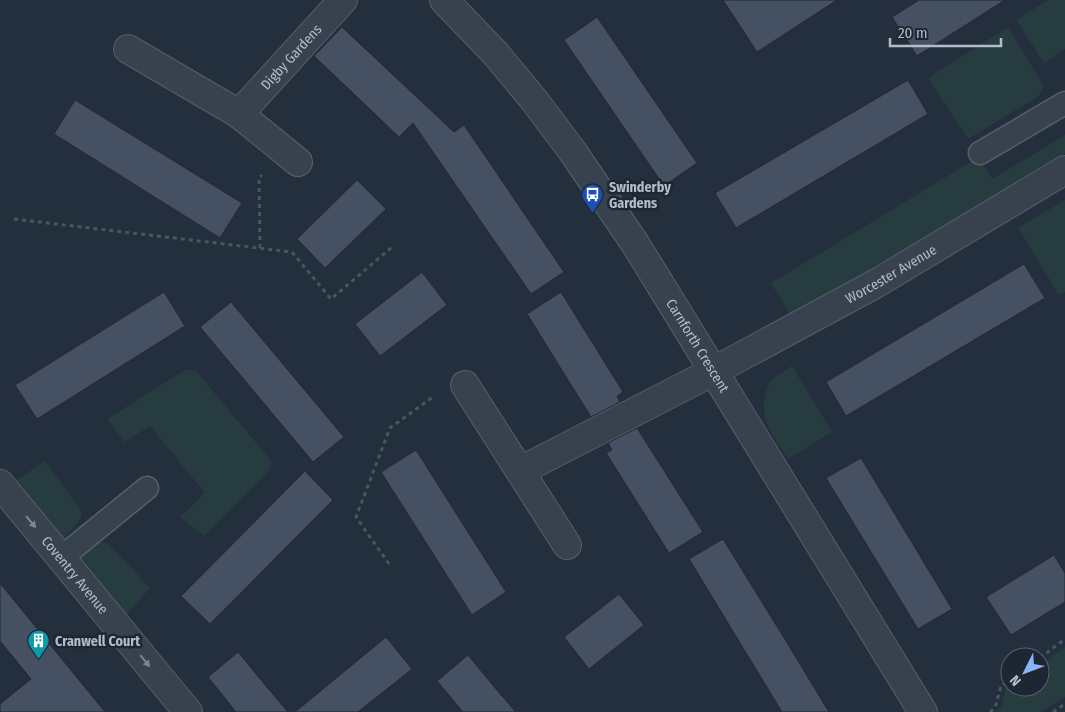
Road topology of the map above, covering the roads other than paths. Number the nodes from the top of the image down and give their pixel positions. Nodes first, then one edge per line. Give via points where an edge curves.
1 (343, 0) edge
2 (444, 0) edge
3 (128, 49) dead end
4 (1065, 103) edge
5 (239, 114) junction
6 (980, 154) dead end
7 (290, 156) road end
8 (1065, 170) edge
9 (714, 371) junction
10 (465, 385) road end
11 (520, 471) junction
12 (0, 484) edge
13 (147, 488) dead end
14 (567, 545) dead end
15 (61, 558) junction
16 (188, 712) edge
17 (923, 712) edge

1 - 5 street, Digby Gardens
2 - 9 street, Carnforth Crescent via 495,53 573,152 636,245
3 - 5 street
4 - 6 lane
5 - 7 street
8 - 9 street, Worcester Avenue via 877,283
9 - 11 street
9 - 17 street, Carnforth Crescent
10 - 11 street
11 - 14 street
12 -> 15 street, Coventry Avenue
13 - 15 lane
15 -> 16 street, Coventry Avenue

